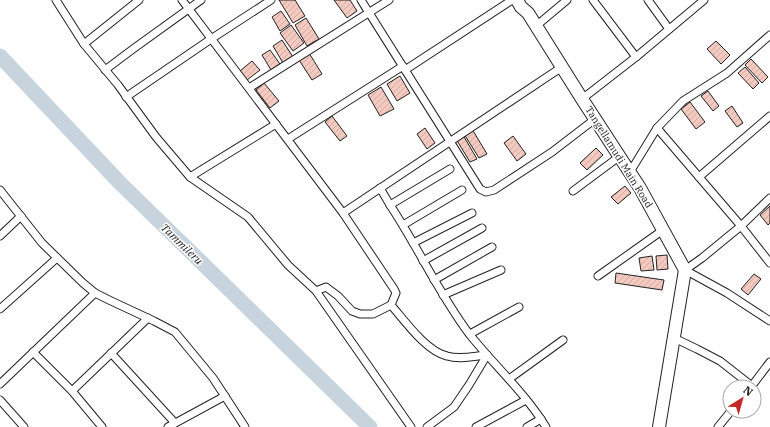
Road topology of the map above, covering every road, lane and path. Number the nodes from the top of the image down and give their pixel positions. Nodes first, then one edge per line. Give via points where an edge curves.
1 (56, 0) edge
2 (139, 0) edge
3 (182, 0) edge
4 (201, 0) edge
5 (271, 0) edge
6 (361, 0) edge
7 (389, 0) edge
8 (512, 0) edge
9 (516, 0) edge
10 (567, 0) edge
11 (593, 0) edge
12 (648, 0) edge
13 (703, 0) edge
14 (189, 9) junction
15 (369, 13) junction
16 (536, 26) junction
17 (669, 30) junction
18 (770, 35) edge
19 (211, 39) junction
20 (84, 44) junction
21 (636, 57) junction
22 (562, 67) junction
23 (404, 68) junction
24 (106, 70) junction
25 (249, 88) junction
26 (126, 97) junction
27 (582, 99) junction
28 (770, 116) edge
29 (595, 119) junction
30 (276, 124) junction
31 (657, 128) junction
32 (288, 139) junction
33 (450, 141) junction
34 (620, 156) junction
35 (450, 169) dead end
36 (630, 172) junction
37 (190, 177) junction
38 (699, 177) junction
39 (380, 188) junction
40 (0, 190) edge
41 (462, 190) dead end
42 (573, 191) dead end
43 (770, 198) edge
44 (390, 204) junction
45 (343, 213) junction
46 (472, 213) dead end
47 (21, 216) junction
48 (403, 225) junction
49 (741, 226) junction
50 (482, 228) dead end
51 (663, 230) junction
52 (0, 236) edge
53 (413, 244) junction
54 (492, 247) dead end
55 (57, 258) junction
56 (423, 261) junction
57 (770, 263) edge
58 (501, 270) dead end
59 (685, 270) junction
60 (598, 276) dead end
61 (434, 280) junction
62 (316, 291) junction
63 (96, 293) junction
64 (443, 295) junction
65 (391, 305) junction
66 (519, 307) dead end
67 (0, 309) edge
68 (148, 318) junction
69 (770, 321) edge
70 (470, 334) junction
71 (674, 338) junction
72 (563, 340) dead end
73 (33, 352) junction
74 (111, 353) junction
75 (487, 355) junction
76 (770, 362) edge
77 (509, 379) junction
78 (743, 379) edge
79 (757, 379) edge
80 (0, 384) edge
81 (72, 391) junction
82 (225, 396) junction
83 (0, 400) edge
84 (526, 400) junction
85 (541, 419) junction
86 (724, 419) edge
87 (175, 423) junction
88 (24, 427) edge
89 (102, 427) edge
90 (168, 427) edge
91 (245, 427) edge
92 (411, 427) edge
93 (427, 427) edge
94 (476, 427) edge
95 (527, 427) edge
96 (546, 427) edge
97 (659, 427) edge
98 (718, 427) edge

1 - 20 street
2 - 20 street
3 - 14 street
4 - 14 street
5 - 19 street
6 - 15 street
7 - 15 street
8 - 23 street
9 - 16 main road, Tangellamudi Main Road
10 - 16 street
11 - 21 street
12 - 17 street
13 - 17 street
14 - 19 street
14 - 24 street
15 - 23 street
15 - 25 street
16 - 22 main road, Tangellamudi Main Road
17 - 21 street
18 - 31 street via 727,73 683,101
19 - 25 street
19 - 26 street
20 - 24 street
21 - 27 street
22 - 27 main road, Tangellamudi Main Road
22 - 33 street
23 - 32 street
23 - 33 street
24 - 26 street
25 - 30 street
26 - 37 street
27 - 29 main road, Tangellamudi Main Road
28 - 38 street
29 - 33 street via 552,152 494,190 486,192 480,189
29 - 34 main road, Tangellamudi Main Road
30 - 32 street
30 - 37 street
31 - 36 street
31 - 38 street
32 - 45 street
33 - 39 street
34 - 36 main road, Tangellamudi Main Road
34 - 42 street
35 - 44 street
36 - 51 main road, Tangellamudi Main Road
37 - 62 street via 248,217 288,264
38 - 49 street
39 - 44 street
39 - 45 street
40 - 47 street
41 - 48 street
43 - 49 street
44 - 48 street
45 - 65 street via 394,289 396,293
46 - 53 street
47 - 52 street
47 - 55 street
48 - 53 street
49 - 57 street
49 - 59 street
50 - 56 street
51 - 59 main road, Tangellamudi Main Road
51 - 60 street
53 - 56 street
54 - 61 street
55 - 63 street
55 - 67 street
56 - 61 street
58 - 64 street
59 - 69 street via 727,292
59 - 71 main road
61 - 64 street
62 - 65 street via 326,287 352,311 360,314 373,314
62 - 92 street
63 - 68 street
63 - 73 street
64 - 70 street
65 - 75 street via 431,348 446,356 457,358
66 - 70 street
68 - 74 street
68 - 82 street via 175,332
70 - 75 street
71 - 78 street via 720,361
71 - 97 main road
72 - 77 street
73 - 80 street
73 - 81 street
74 - 81 street
74 - 87 street
75 - 77 street
75 - 93 street via 470,385 454,406
76 - 79 street
77 - 84 street
81 - 89 street
82 - 87 street
82 - 91 street
83 - 88 street
84 - 85 street
84 - 94 street
85 - 95 street
85 - 96 street
86 - 98 street
87 - 90 street

